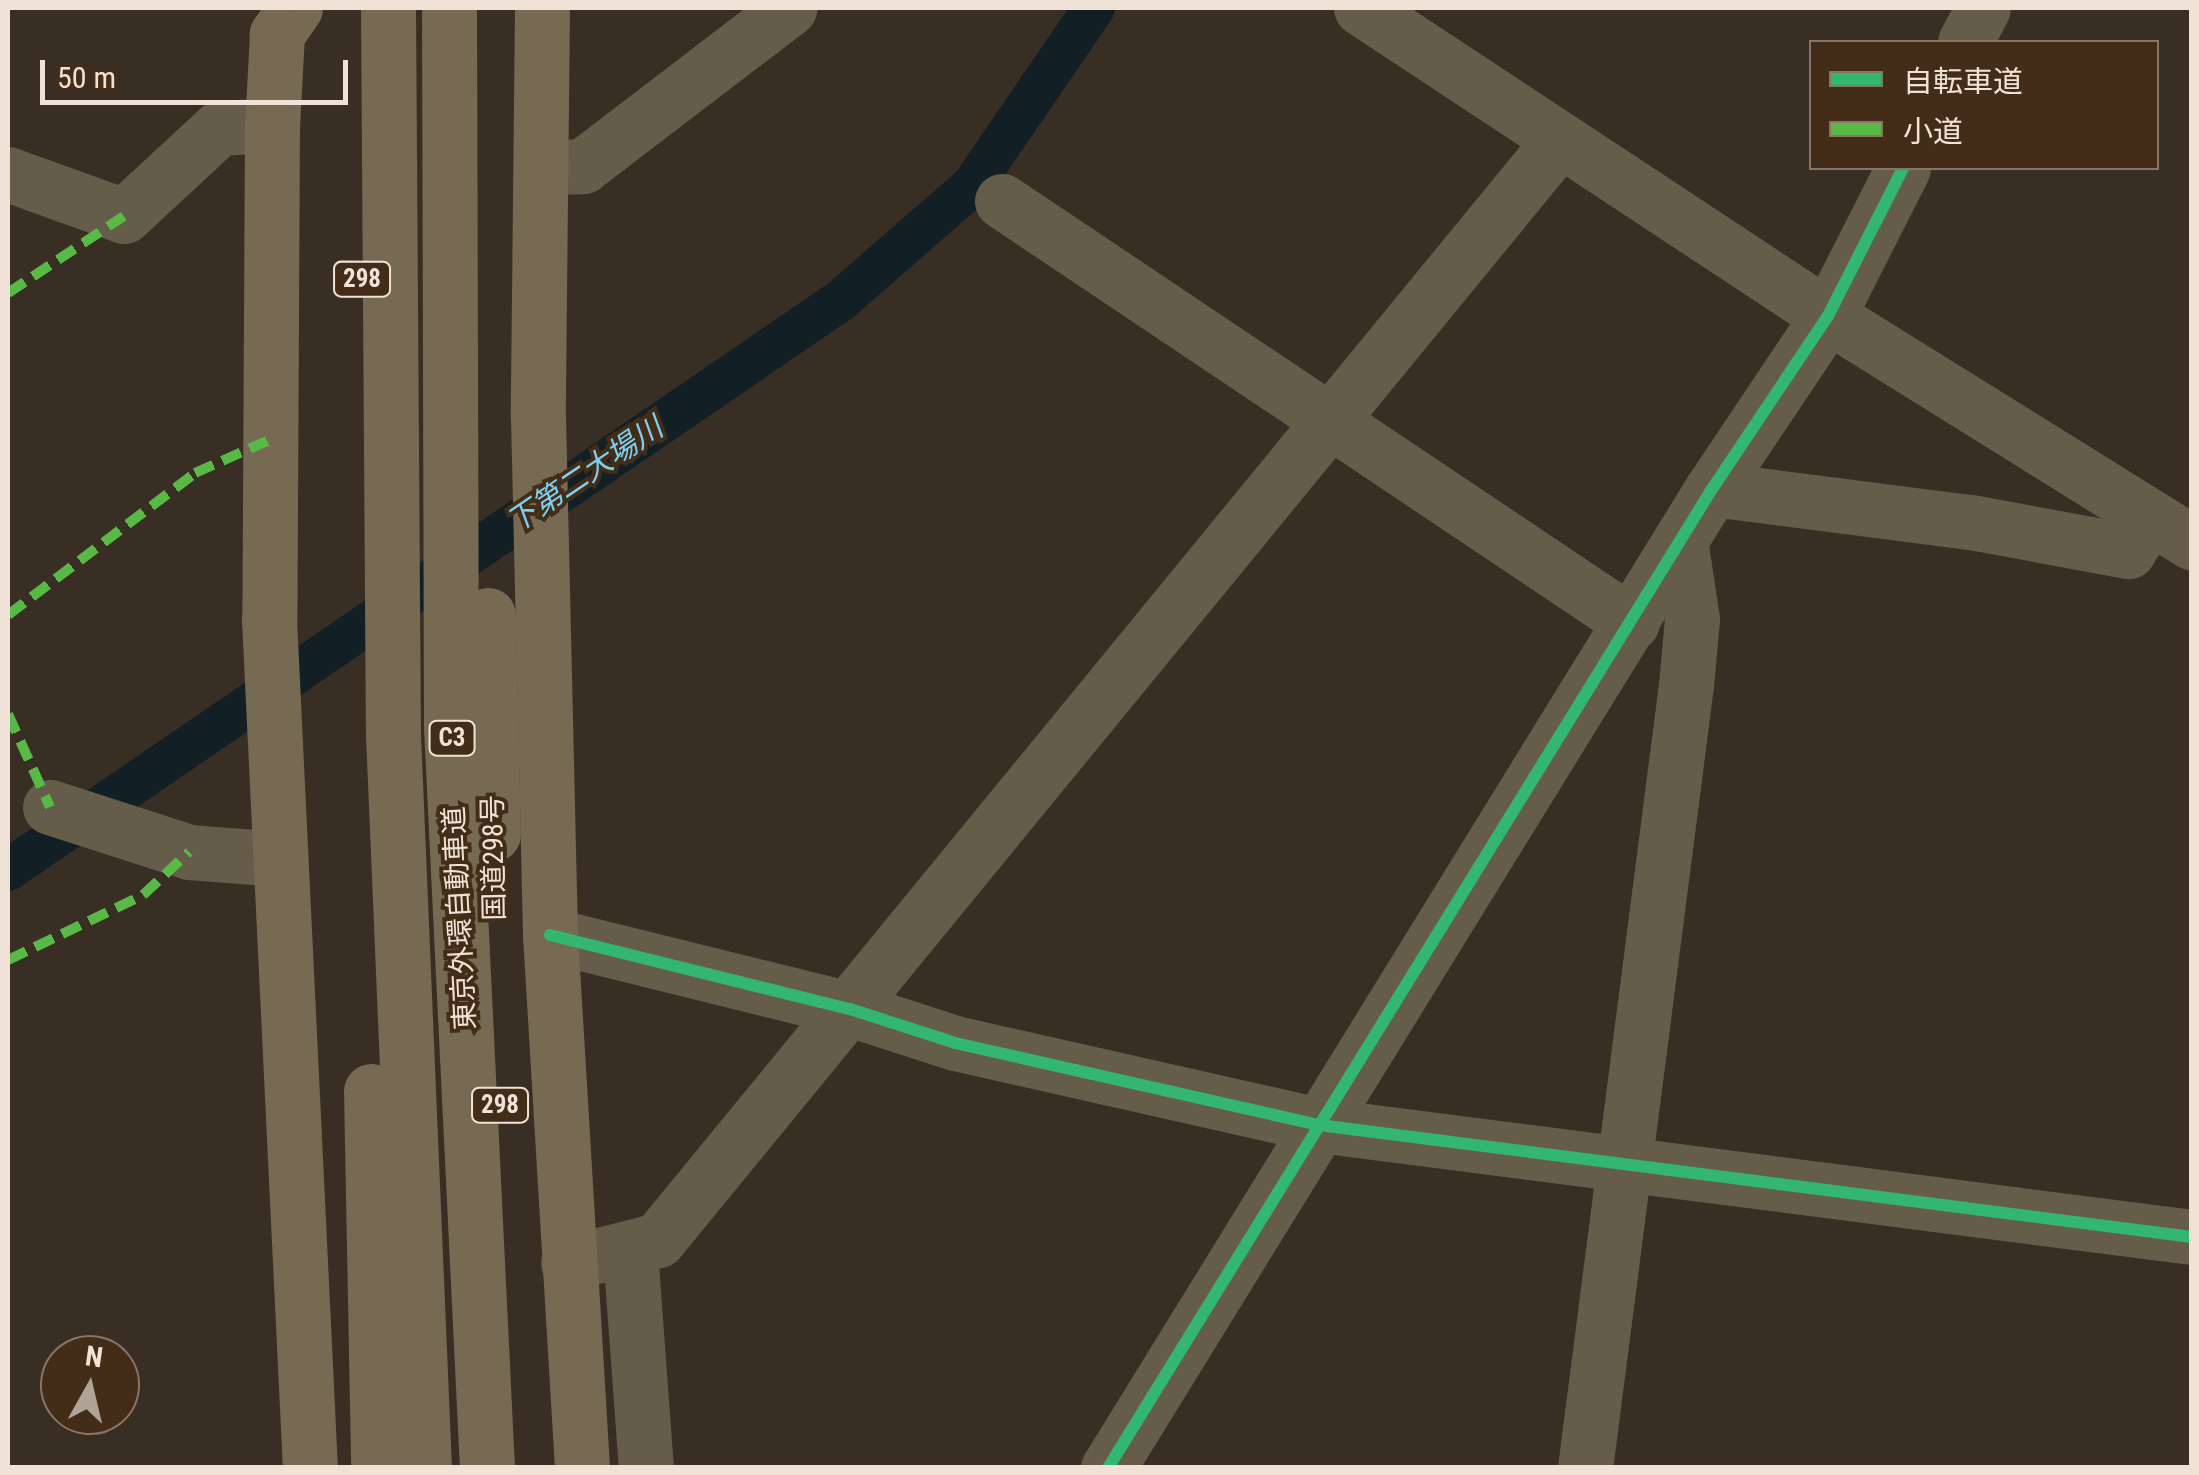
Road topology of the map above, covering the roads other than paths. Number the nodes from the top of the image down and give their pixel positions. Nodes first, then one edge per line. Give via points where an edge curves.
1 (296, 8) edge
2 (354, 8) edge
3 (388, 8) edge
4 (449, 8) edge
5 (475, 8) edge
6 (542, 8) edge
7 (790, 8) edge
8 (1361, 8) edge
9 (1983, 8) edge
10 (1967, 40) edge
11 (272, 125) junction
12 (1559, 141) junction
13 (544, 167) junction
14 (1902, 170) edge
15 (8, 174) edge
16 (1002, 201) dead end
17 (1828, 316) junction
18 (1332, 424) junction
19 (1712, 489) junction
20 (2171, 530) edge
21 (1681, 546) junction
22 (1632, 623) junction
23 (50, 807) dead end
24 (279, 860) junction
25 (550, 935) junction
26 (850, 1009) junction
27 (1319, 1125) junction
28 (1623, 1166) junction
29 (2192, 1236) edge
30 (630, 1251) junction
31 (568, 1263) junction
32 (310, 1468) edge
33 (378, 1468) edge
34 (424, 1468) edge
35 (486, 1468) edge
36 (511, 1468) edge
37 (582, 1468) edge
38 (646, 1468) edge
39 (1108, 1468) edge
40 (1585, 1468) edge

1 - 11 highway via 277,34
2 - 33 highway, 298
3 - 34 highway, 東京外環自動車道 / C3 via 394,735
4 - 35 highway, 東京外環自動車道 / C3 via 452,727
5 - 36 highway, 国道298号 / 298
6 - 13 highway
7 - 13 street via 583,166
8 - 12 street
9 - 10 street
11 - 15 street via 219,128 124,216
11 - 24 highway via 269,619
12 - 17 street
12 - 18 street
13 - 25 highway via 538,417
14 - 17 street
16 - 18 street
17 - 19 street
17 - 20 street
18 - 22 street
18 - 26 street
19 - 20 street via 1972,522 2128,551
19 - 21 street
21 - 22 street
21 - 28 street via 1692,619 1686,685
22 - 27 street
23 - 24 street via 189,852
24 - 32 highway
25 - 26 street
25 - 31 highway
26 - 27 street via 954,1044
26 - 30 street via 658,1240
27 - 28 street
27 - 39 street
28 - 29 street
28 - 40 street
30 - 31 street
30 - 38 street
31 - 37 highway

